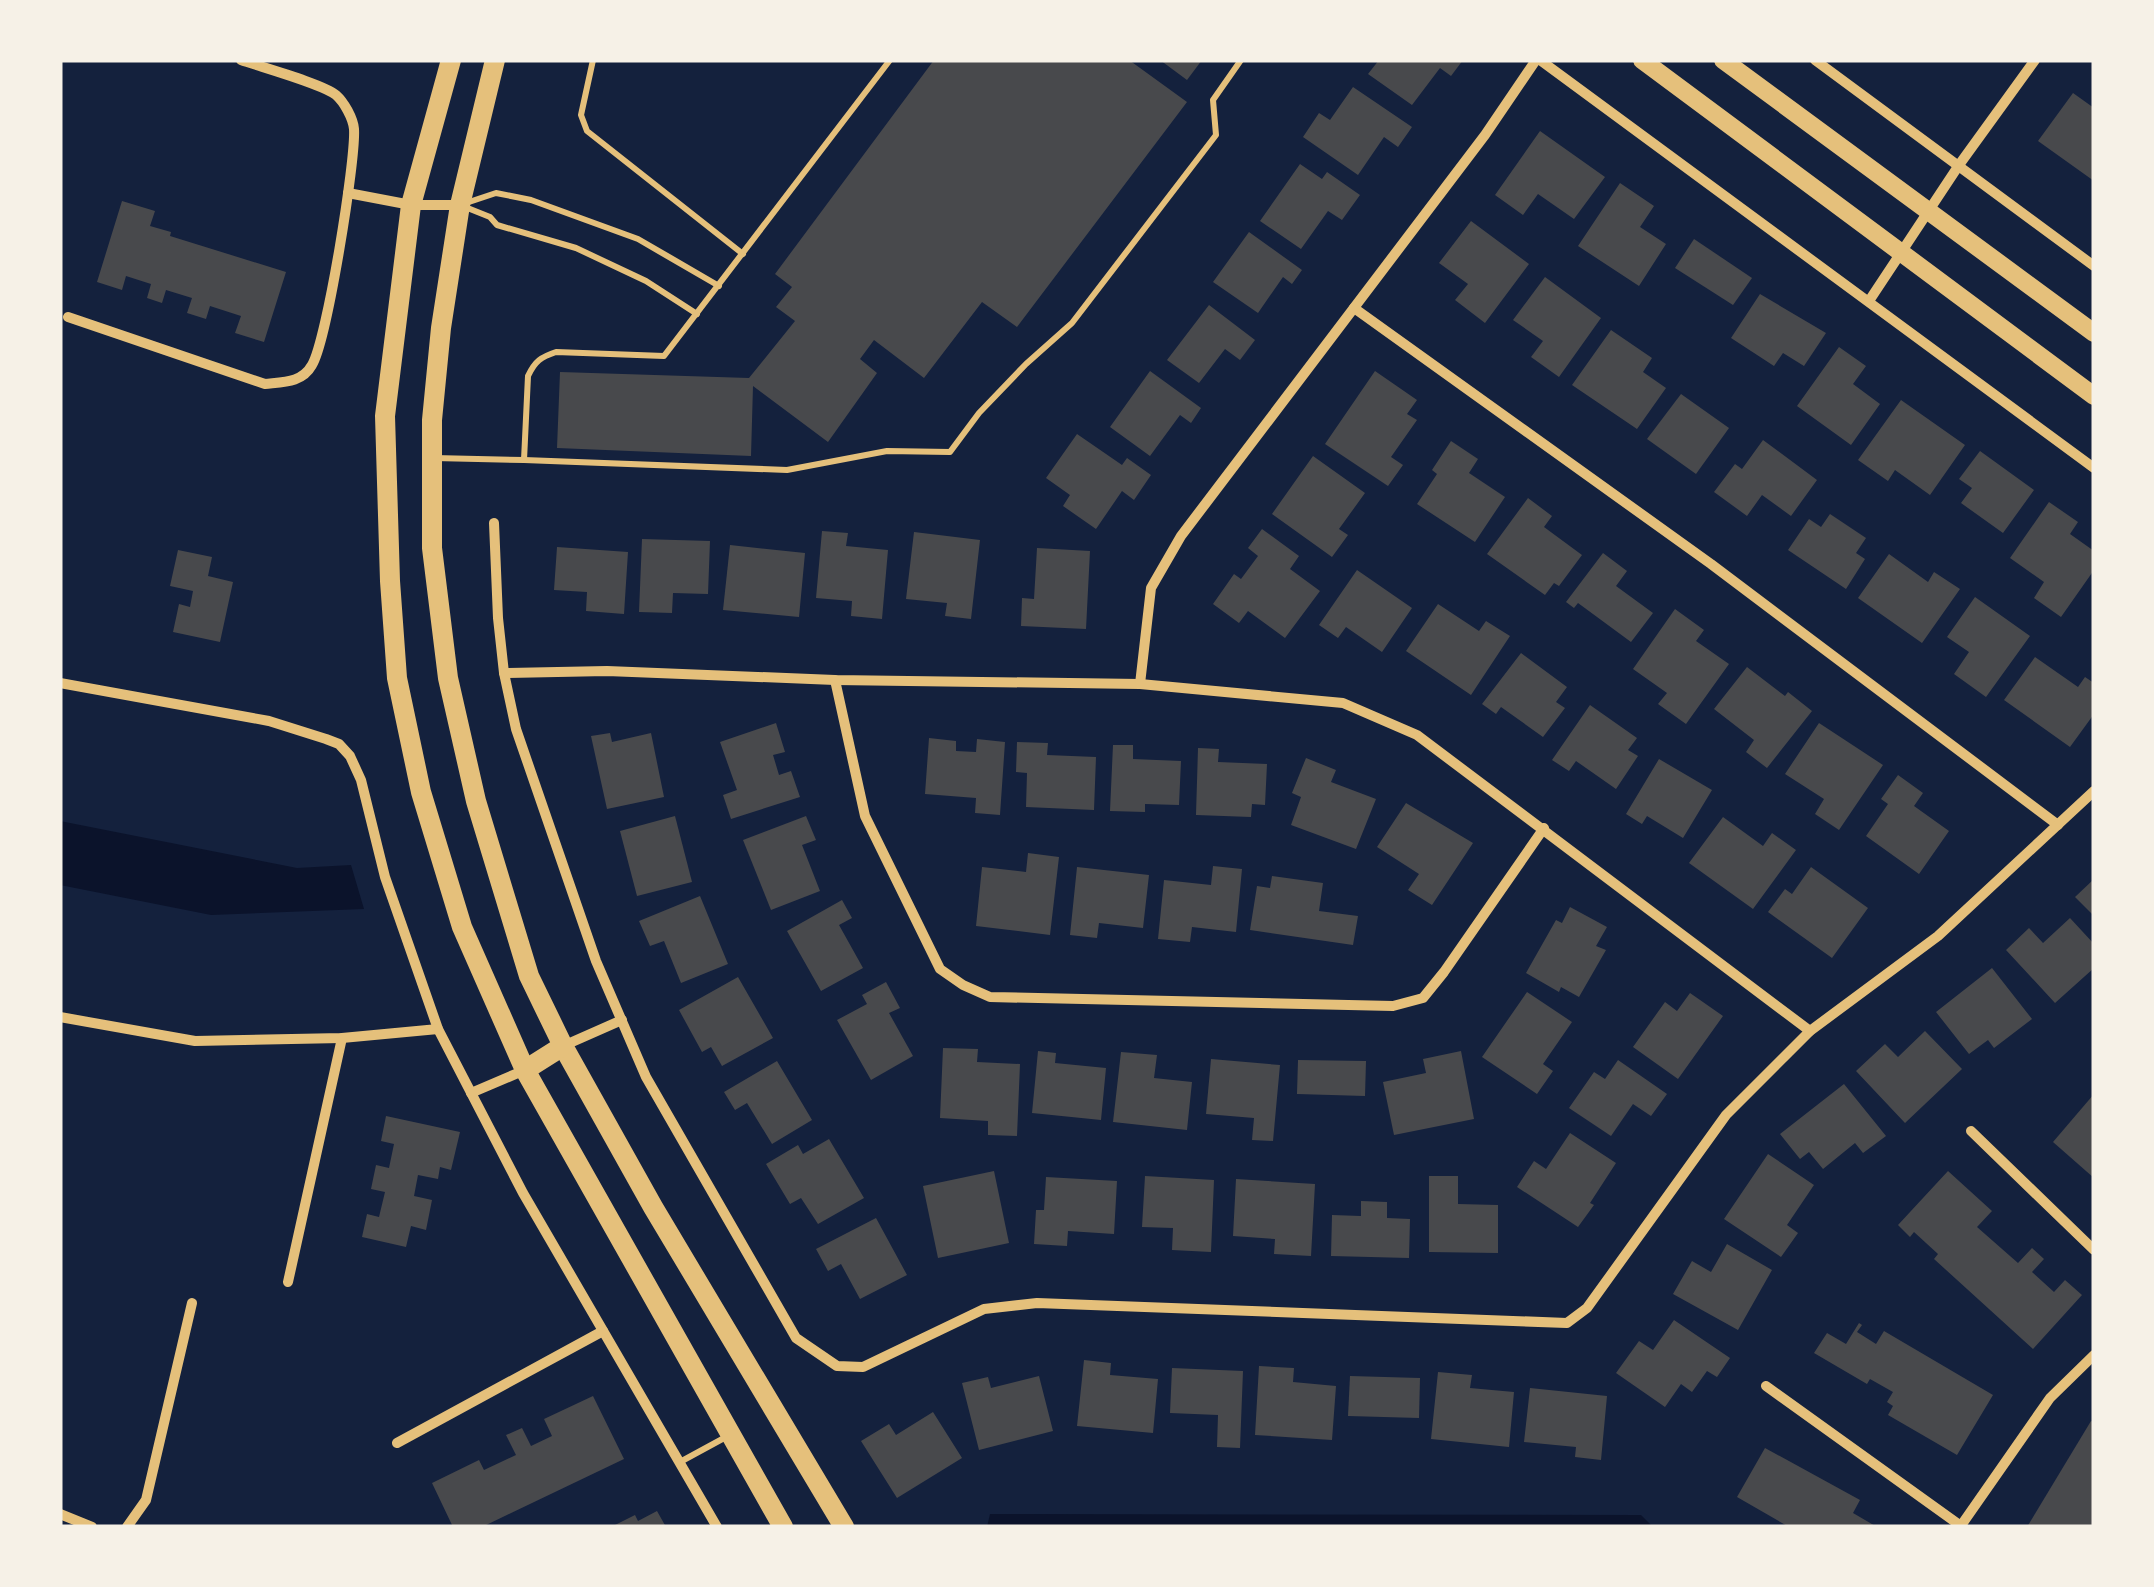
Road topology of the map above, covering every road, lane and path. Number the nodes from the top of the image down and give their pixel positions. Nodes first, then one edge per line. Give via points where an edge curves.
1 (241, 60) edge
2 (451, 60) edge
3 (494, 60) edge
4 (890, 60) edge
5 (1241, 60) edge
6 (1538, 60) edge
7 (1642, 60) edge
8 (1723, 60) edge
9 (1815, 60) edge
10 (2035, 60) edge
11 (592, 63) edge
12 (1958, 165) junction
13 (348, 193) junction
14 (410, 205) junction
15 (460, 205) junction
16 (1928, 211) junction
17 (1900, 252) junction
18 (743, 254) junction
19 (2094, 266) edge
20 (718, 286) junction
21 (1868, 301) junction
22 (1354, 308) junction
23 (697, 314) junction
24 (68, 317) dead end
25 (2094, 334) edge
26 (2094, 396) edge
27 (432, 458) junction
28 (524, 460) junction
29 (2094, 468) edge
30 (494, 523) dead end
31 (504, 673) junction
32 (835, 680) junction
33 (60, 683) edge
34 (1140, 684) junction
35 (2094, 790) edge
36 (2058, 826) junction
37 (1544, 828) junction
38 (60, 1017) edge
39 (622, 1020) junction
40 (438, 1028) junction
41 (1810, 1031) junction
42 (342, 1038) junction
43 (564, 1046) junction
44 (525, 1070) junction
45 (471, 1093) junction
46 (1972, 1131) dead end
47 (2094, 1250) edge
48 (288, 1282) dead end
49 (192, 1303) dead end
50 (603, 1331) junction
51 (2094, 1355) edge
52 (1766, 1386) dead end
53 (730, 1435) junction
54 (397, 1443) dead end
55 (679, 1463) junction
56 (60, 1514) edge
57 (92, 1527) edge
58 (127, 1527) edge
59 (717, 1527) edge
60 (783, 1527) edge
61 (844, 1527) edge
62 (1960, 1527) edge

1 - 13 street via 334,94 354,129
2 - 14 main road
3 - 15 main road
4 - 18 lane
5 - 28 lane via 1213,100 1216,135 1072,323 979,413 950,452 887,451 787,470
6 - 21 street
6 - 22 street
7 - 17 street
8 - 16 street
9 - 12 street
10 - 12 street
11 - 18 lane via 581,116 586,131
12 - 16 street
12 - 19 street
13 - 14 street
13 - 24 street via 321,339 312,367 295,380 264,384
14 - 15 street
14 - 44 main road via 385,416 398,678 421,792 462,926
15 - 20 lane via 496,193 531,200 638,239
15 - 23 lane via 496,225 576,248
15 - 27 main road via 441,328
16 - 17 street
16 - 25 street
17 - 21 street
17 - 26 street
18 - 20 lane
20 - 23 lane
21 - 29 street
22 - 34 street via 1180,536 1151,588
22 - 36 street via 1712,564
23 - 28 lane via 664,356 542,356 528,376
27 - 28 lane
27 - 43 main road via 432,548 448,678 506,905 529,976
30 - 31 street
31 - 32 street
31 - 39 street via 544,814
32 - 34 street
32 - 37 street via 865,816 940,968 990,997 1394,1006 1422,998
33 - 40 street via 269,721 339,744 361,780 385,877
34 - 37 street via 1343,703 1417,735
35 - 36 street
36 - 41 street via 1938,936
37 - 41 street
38 - 42 street via 195,1041
39 - 41 street via 646,1077 796,1338 837,1366 863,1367 984,1309 1037,1304 1567,1323 1587,1308 1726,1115
39 - 43 street
40 - 42 street
40 - 45 street
42 - 48 street
43 - 44 main road
43 - 61 main road
44 - 45 street
44 - 53 main road
45 - 50 street
46 - 47 street
49 - 58 street via 146,1500
50 - 54 street
50 - 55 street
51 - 62 street via 2050,1398
52 - 62 street
53 - 55 lane
53 - 60 main road
55 - 59 street
56 - 57 street

